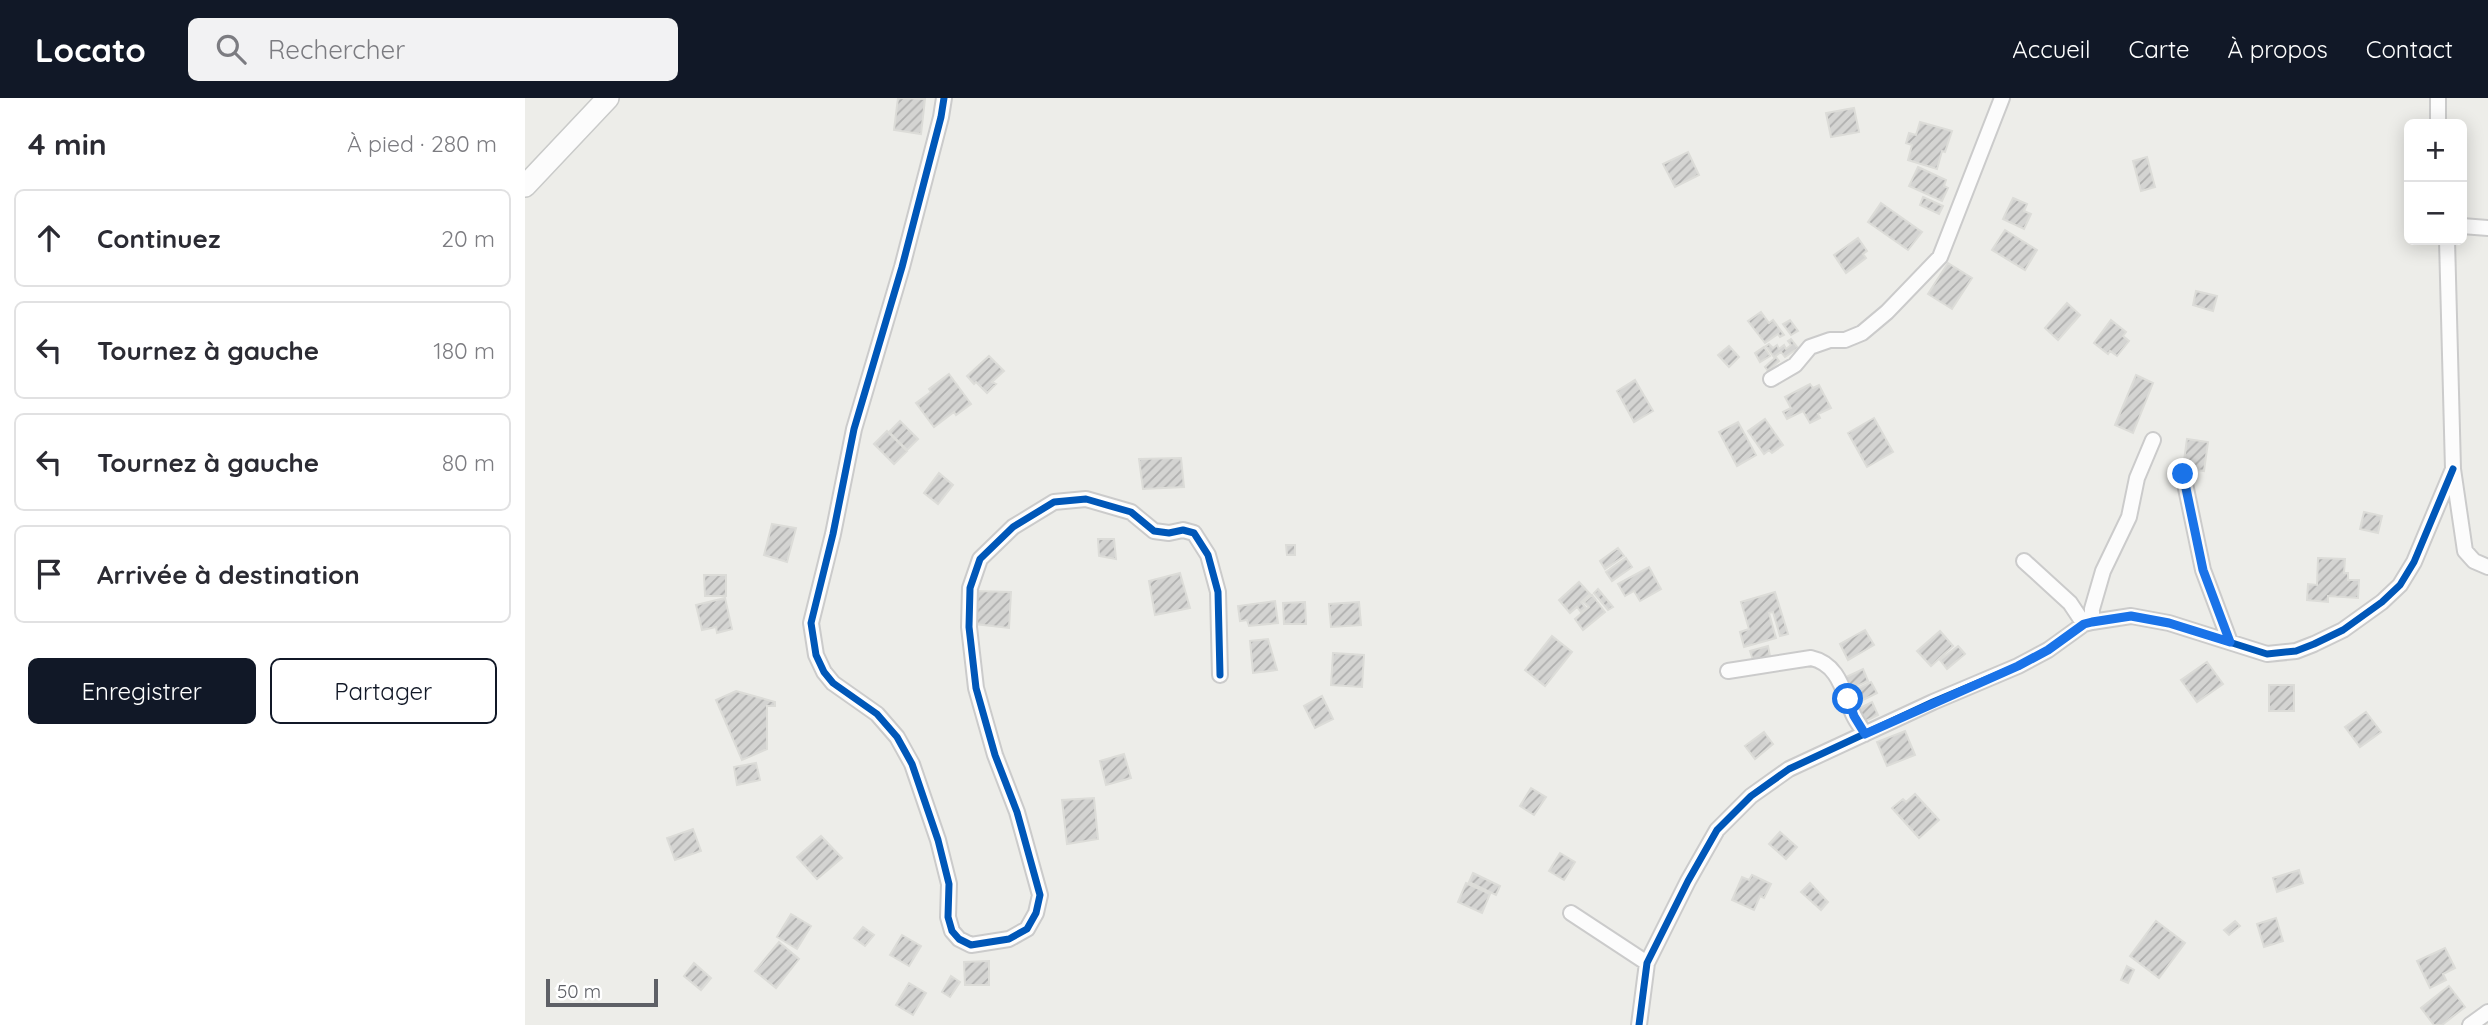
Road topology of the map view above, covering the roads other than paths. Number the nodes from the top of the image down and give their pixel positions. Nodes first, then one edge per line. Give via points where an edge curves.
1 (608, 98) edge
2 (944, 98) edge
3 (2001, 98) edge
4 (2438, 98) edge
5 (2438, 119) edge
6 (525, 186) edge
7 (2467, 227) edge
8 (2488, 229) edge
9 (2447, 245) edge
10 (1771, 379) dead end
11 (2153, 440) dead end
12 (2453, 470) junction
13 (2183, 474) dead end
14 (2024, 561) dead end
15 (2488, 567) edge
16 (2088, 623) junction
17 (2230, 642) junction
18 (1728, 671) dead end
19 (1220, 675) dead end
20 (1865, 734) junction
21 (1571, 913) dead end
22 (1647, 963) junction
23 (2488, 1012) edge
24 (1639, 1025) edge
25 (2470, 1025) edge

1 - 6 street
2 - 19 street via 902,267 854,429 811,623 824,672 877,715 912,764 938,841 949,884 948,917 959,939 971,944 1009,939 1027,929 1040,895 977,688 969,627 970,588 981,559 1013,527 1054,502 1086,499 1131,512 1154,531 1194,533 1208,555 1218,592
3 - 10 street via 1940,257 1862,333 1811,347 1795,365
4 - 5 street
7 - 8 street
9 - 12 street
11 - 16 street
12 - 15 street via 2465,551
12 - 17 street via 2414,562 2382,602 2343,630 2296,651 2267,654
13 - 17 street via 2203,570
14 - 16 street
16 - 17 street via 2131,616
16 - 20 street via 2018,666
18 - 20 street via 1821,660 1840,679
20 - 22 street via 1789,769 1751,796 1717,830
21 - 22 street
22 - 24 street
23 - 25 street

